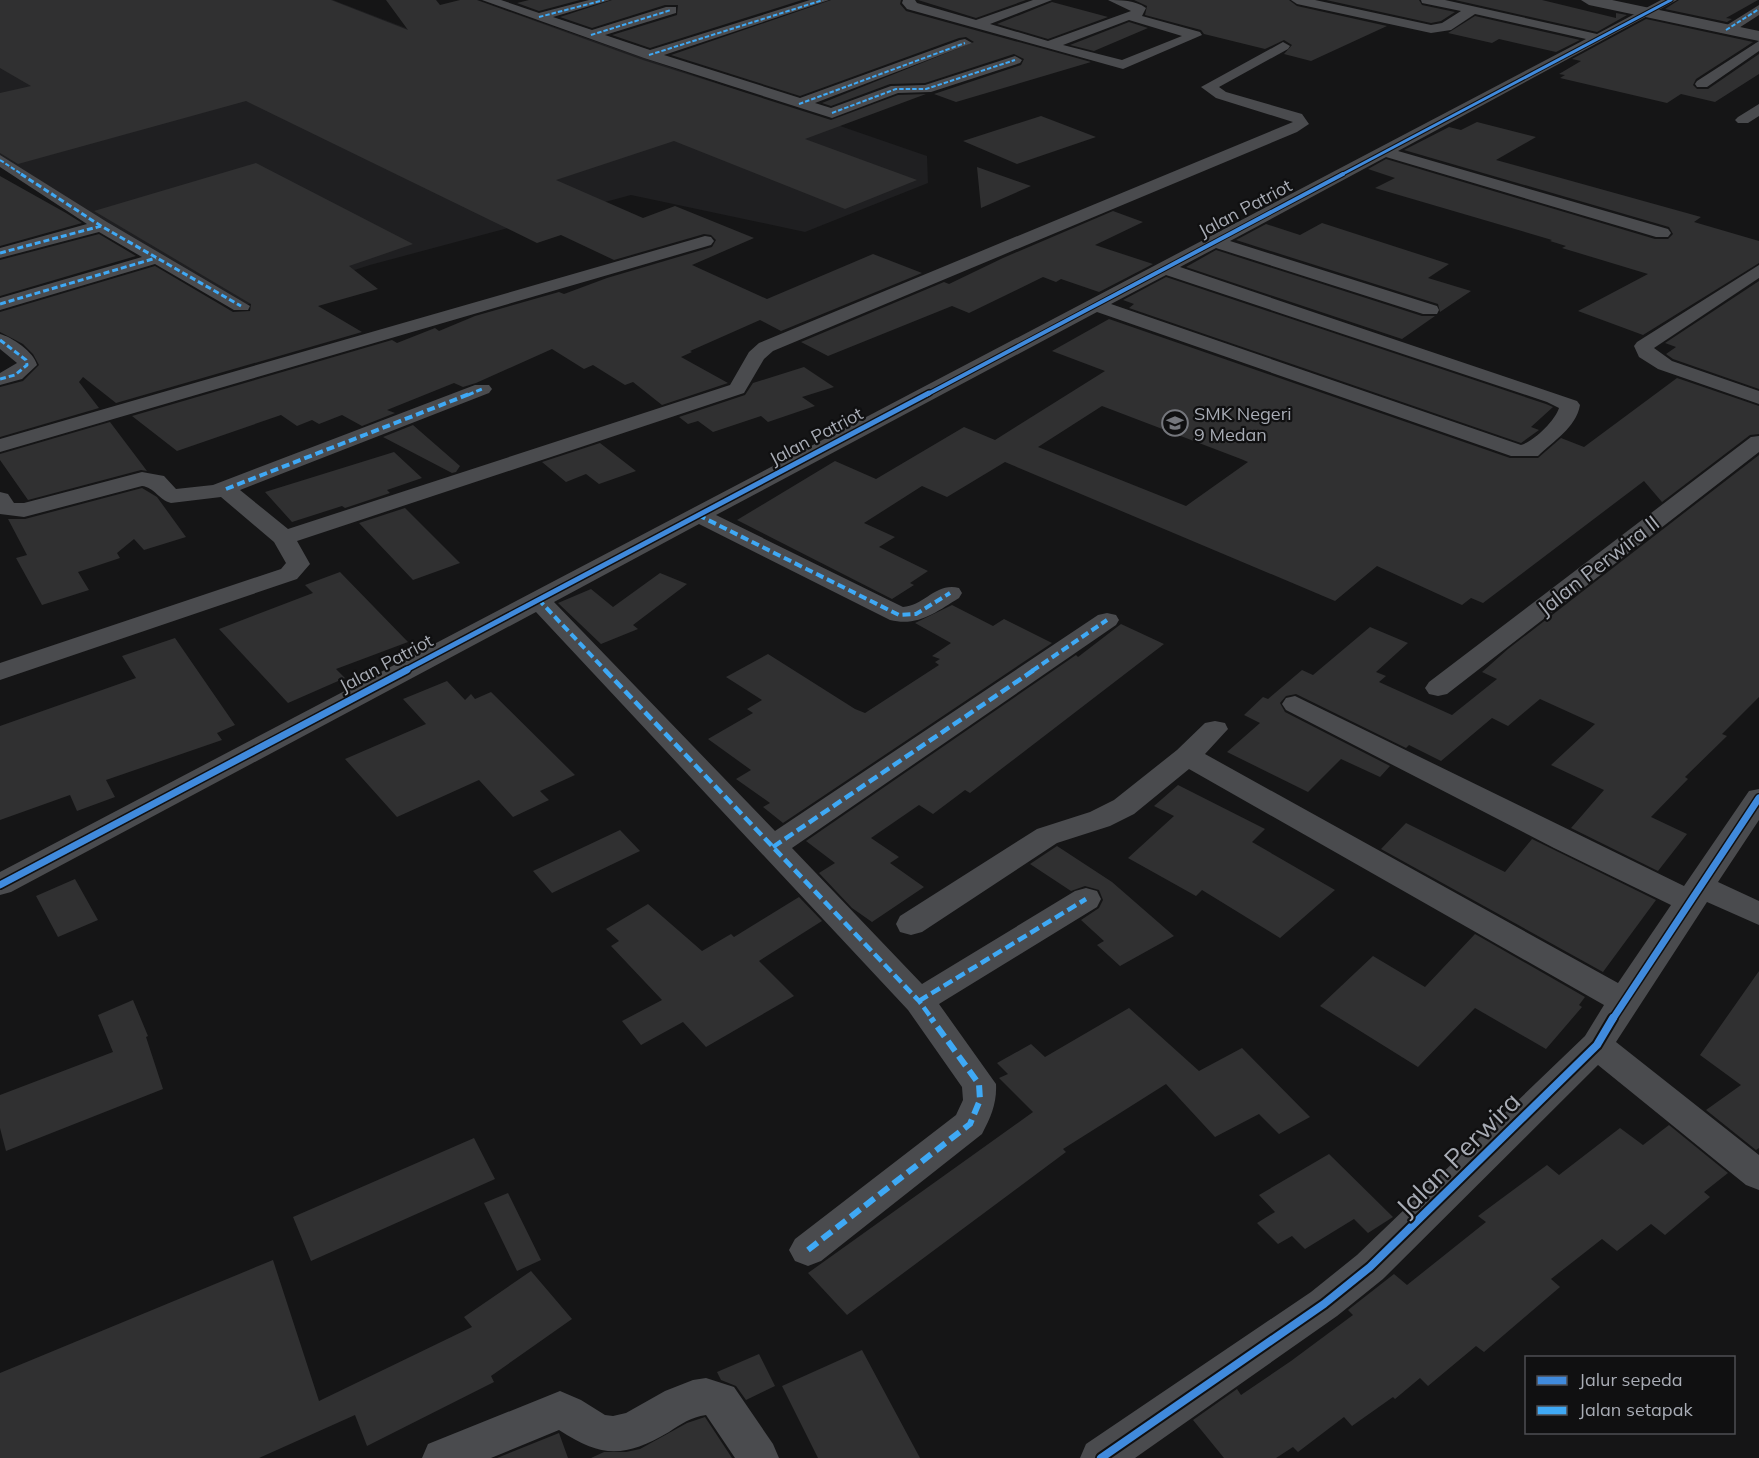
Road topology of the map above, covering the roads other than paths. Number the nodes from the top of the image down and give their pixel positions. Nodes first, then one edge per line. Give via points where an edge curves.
1 (488, 0) edge
2 (604, 0) edge
3 (823, 0) edge
4 (909, 0) edge
5 (1046, 0) edge
6 (1114, 0) edge
7 (1297, 0) edge
8 (1426, 0) edge
9 (1589, 0) edge
10 (1671, 0) edge
11 (1632, 6) edge
12 (1759, 9) edge
13 (671, 10) dead end
14 (1472, 11) junction
15 (1129, 16) junction
16 (539, 17) junction
17 (975, 23) junction
18 (1599, 25) junction
19 (1726, 30) junction
20 (948, 32) dead end
21 (591, 35) junction
22 (1759, 36) edge
23 (965, 43) dead end
24 (1048, 45) junction
25 (1759, 45) edge
26 (1283, 46) dead end
27 (649, 55) junction
28 (1702, 84) dead end
29 (799, 104) junction
30 (1759, 109) edge
31 (1743, 120) dead end
32 (1385, 152) junction
33 (0, 160) edge
34 (8, 170) edge
35 (101, 226) junction
36 (1662, 233) dead end
37 (705, 241) dead end
38 (1215, 242) junction
39 (0, 253) edge
40 (156, 258) junction
41 (1164, 268) junction
42 (1759, 270) edge
43 (0, 304) edge
44 (1095, 305) junction
45 (241, 306) dead end
46 (1430, 310) dead end
47 (0, 340) edge
48 (0, 379) edge
49 (482, 389) dead end
50 (1759, 398) edge
51 (1759, 442) edge
52 (0, 446) edge
53 (226, 489) junction
54 (0, 500) edge
55 (698, 515) junction
56 (284, 538) junction
57 (950, 593) dead end
58 (538, 599) junction
59 (1107, 620) dead end
60 (0, 672) edge
61 (1438, 688) dead end
62 (1295, 704) dead end
63 (1215, 729) dead end
64 (1187, 756) junction
65 (1759, 798) edge
66 (773, 847) junction
67 (0, 885) edge
68 (1696, 894) junction
69 (1086, 899) dead end
70 (1759, 914) edge
71 (911, 924) dead end
72 (920, 1001) junction
73 (1623, 1001) junction
74 (1597, 1045) junction
75 (1759, 1175) edge
76 (808, 1250) dead end
77 (443, 1458) edge
78 (758, 1458) edge
79 (1101, 1458) edge

1 - 16 street
2 - 16 street
3 - 27 street
4 - 17 street via 912,6
5 - 17 street
6 - 15 street via 1139,8
7 - 14 street via 1431,29 1446,27
8 - 14 street
9 - 11 street
10 - 11 street, Jalan Patriot
11 - 18 street, Jalan Patriot
11 - 19 street
12 - 19 street
13 - 21 street
14 - 18 street via 1575,32
15 - 24 street
15 - 24 street via 1195,35 1123,65
16 - 21 street
17 - 20 street
17 - 24 street
18 - 32 street, Jalan Patriot
19 - 22 street
21 - 27 street
23 - 29 street
24 - 29 street via 928,88 896,89 837,113
25 - 28 street
26 - 56 street via 1208,87 1221,95 1297,117 1301,124 1292,129 766,347 754,358 745,382 737,389
27 - 29 street
30 - 31 street
32 - 36 street
32 - 38 street, Jalan Patriot
33 - 34 street
34 - 35 street
35 - 39 street
35 - 40 street
37 - 52 street
38 - 41 street, Jalan Patriot
38 - 46 street
40 - 43 street
40 - 45 street
41 - 44 street, Jalan Patriot
41 - 44 street via 1554,398 1570,405 1570,410 1530,451 1522,452
42 - 50 street via 1644,346 1646,353 1665,365
44 - 55 street, Jalan Patriot
47 - 48 street via 27,365 15,375
49 - 53 street
51 - 61 street, Jalan Perwira II
53 - 54 street via 171,496 156,481 142,479 24,510 7,509
53 - 56 street
55 - 57 street via 899,615 916,614
55 - 58 street, Jalan Patriot
56 - 60 street via 298,564 289,574
58 - 66 street
58 - 67 street, Jalan Patriot
59 - 66 street
62 - 68 street via 1564,841
63 - 64 street
64 - 71 street via 1124,807 1047,836
64 - 73 street
65 - 68 street, Jalan Perwira
66 - 72 street
68 - 70 street
68 - 73 street, Jalan Perwira
69 - 72 street
72 - 76 street via 979,1084 977,1112 970,1124
73 - 74 street, Jalan Perwira
74 - 75 street
74 - 79 street, Jalan Perwira via 1370,1267 1324,1304
77 - 78 street via 560,1410 573,1414 589,1430 615,1435 701,1395 720,1400

